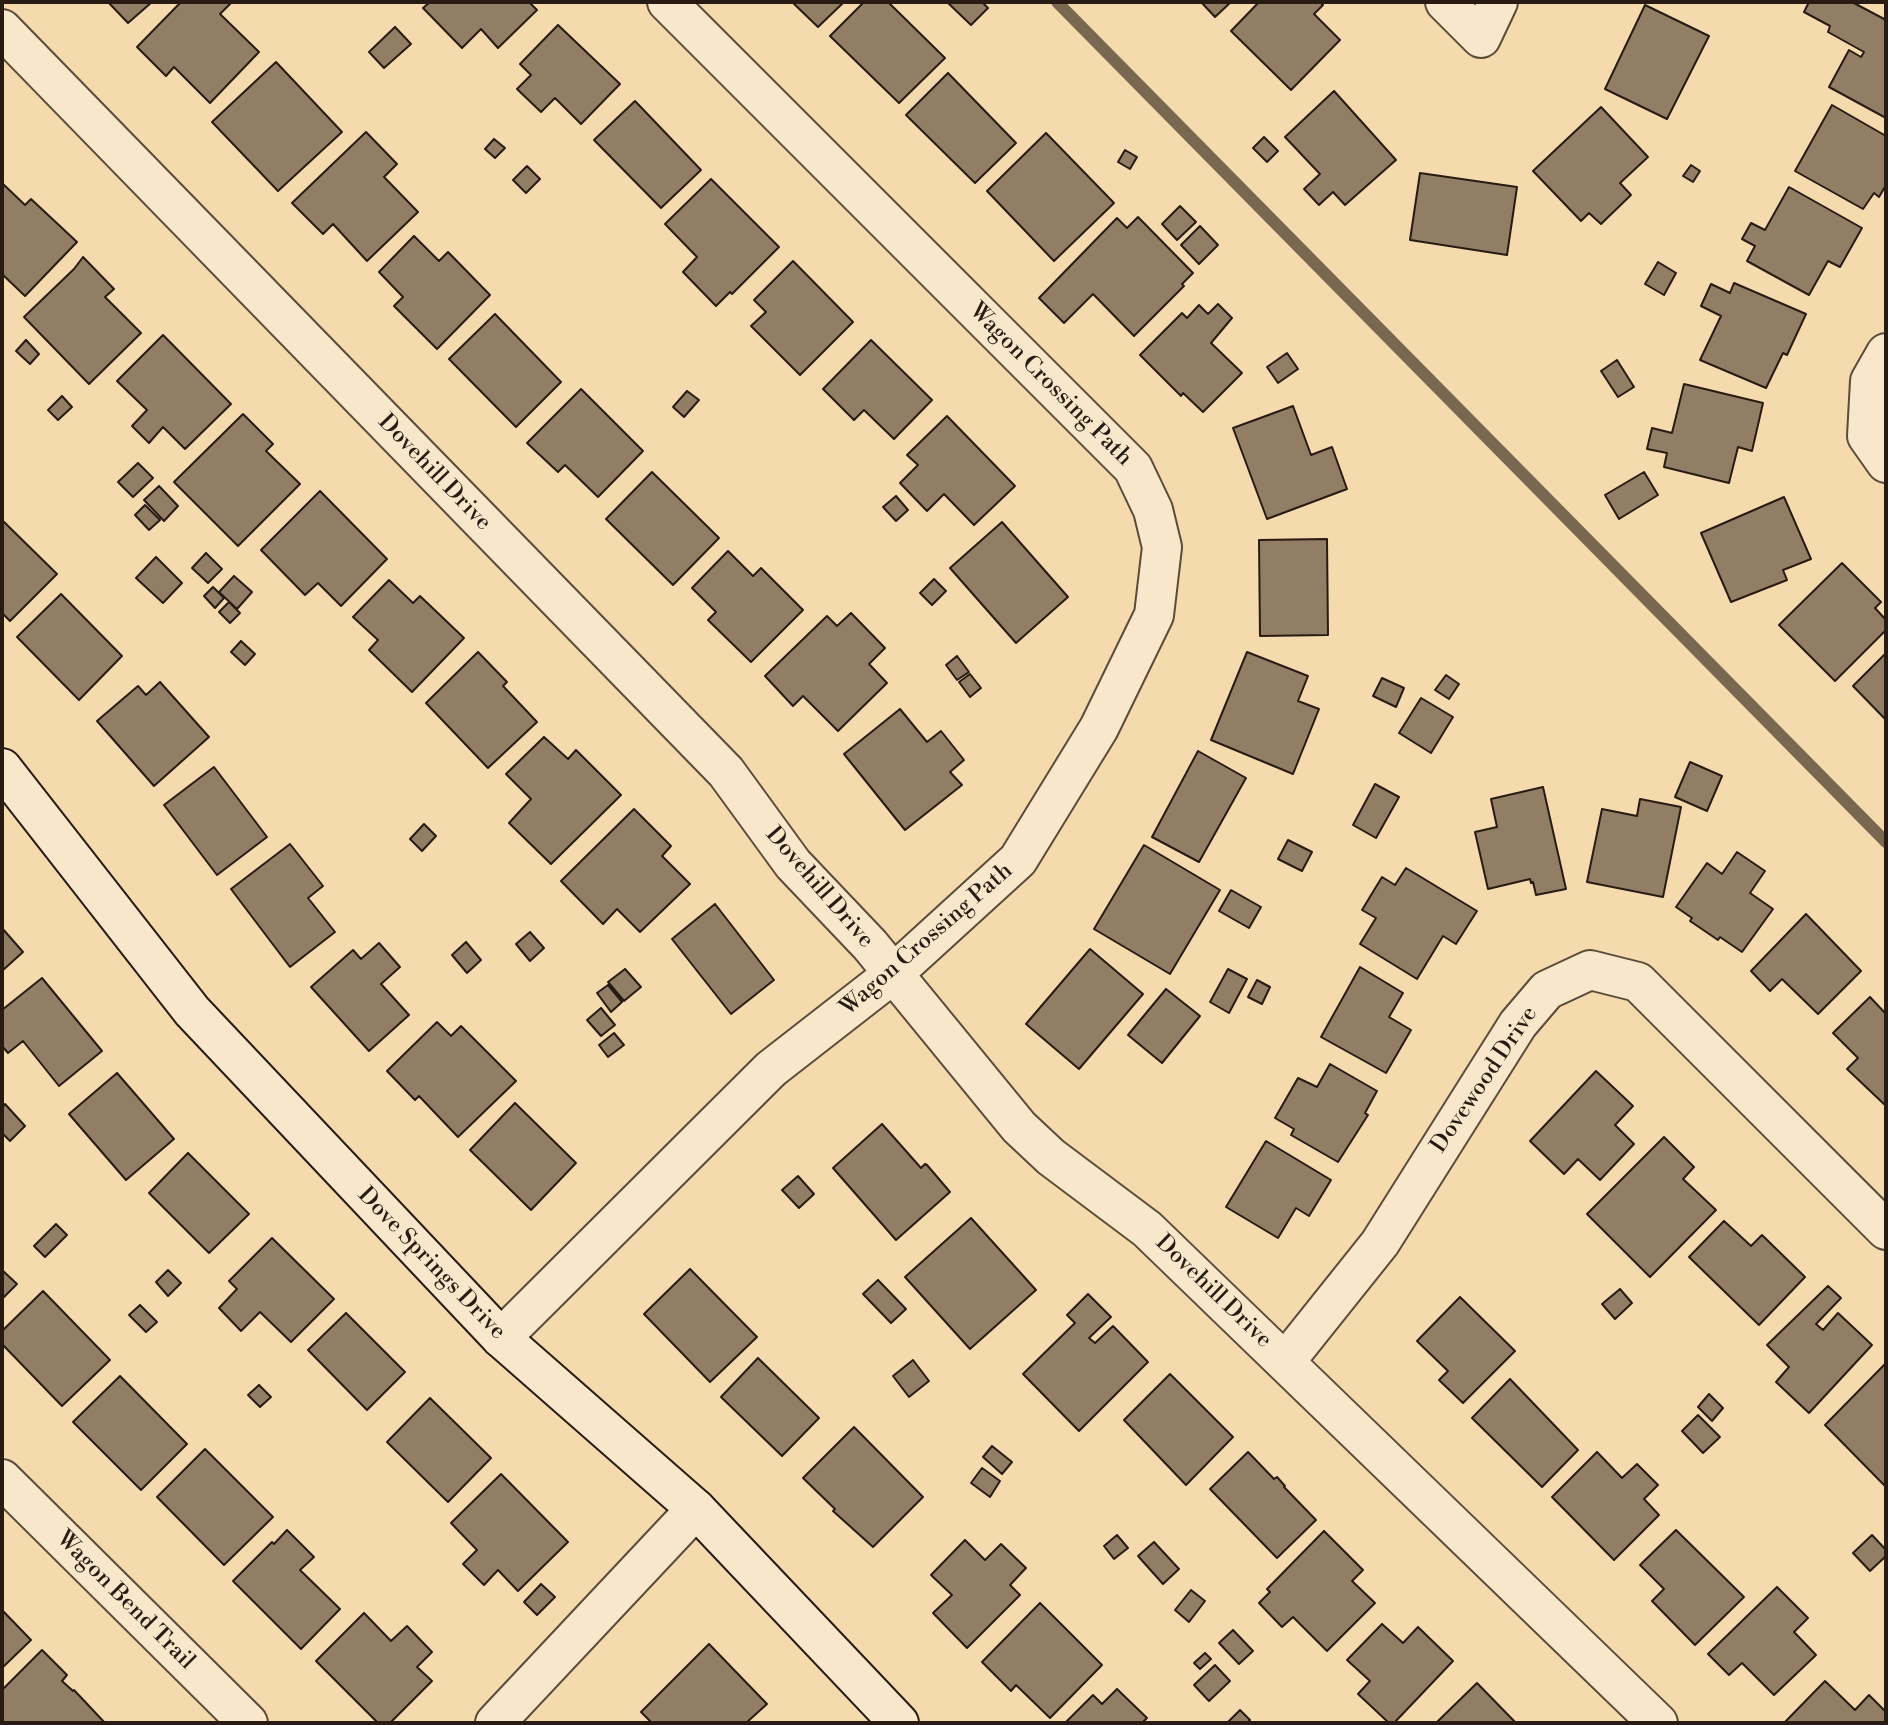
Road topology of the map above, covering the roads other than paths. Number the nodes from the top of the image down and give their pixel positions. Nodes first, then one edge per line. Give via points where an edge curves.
1 (667, 2) edge
2 (1445, 2) edge
3 (1498, 2) edge
4 (2, 29) edge
5 (1886, 353) edge
6 (1886, 463) edge
7 (2, 768) edge
8 (893, 974) junction
9 (1886, 1230) edge
10 (501, 1338) junction
11 (1285, 1362) junction
12 (2, 1479) edge
13 (696, 1509) junction
14 (248, 1723) edge
15 (495, 1723) edge
16 (899, 1723) edge
17 (1658, 1723) edge

1 - 8 street, Wagon Crossing Path via 1133,468 1153,510 1162,547 1154,615 1092,739 1018,860
2 - 3 street via 1482,38
4 - 8 street, Dovehill Drive via 726,772 793,864
5 - 6 street via 1870,381 1867,436
7 - 10 street, Dove Springs Drive via 192,1011
8 - 10 street, Wagon Crossing Path via 771,1069
8 - 11 street, Dovehill Drive via 1019,1127 1051,1157 1147,1228
9 - 11 street, Dovewood Drive via 1638,982 1590,970 1547,990 1518,1024 1380,1243
10 - 13 street, Dove Springs Drive
11 - 17 street, Dovehill Drive
12 - 14 street, Wagon Bend Trail
13 - 15 street
13 - 16 street, Dove Springs Drive

